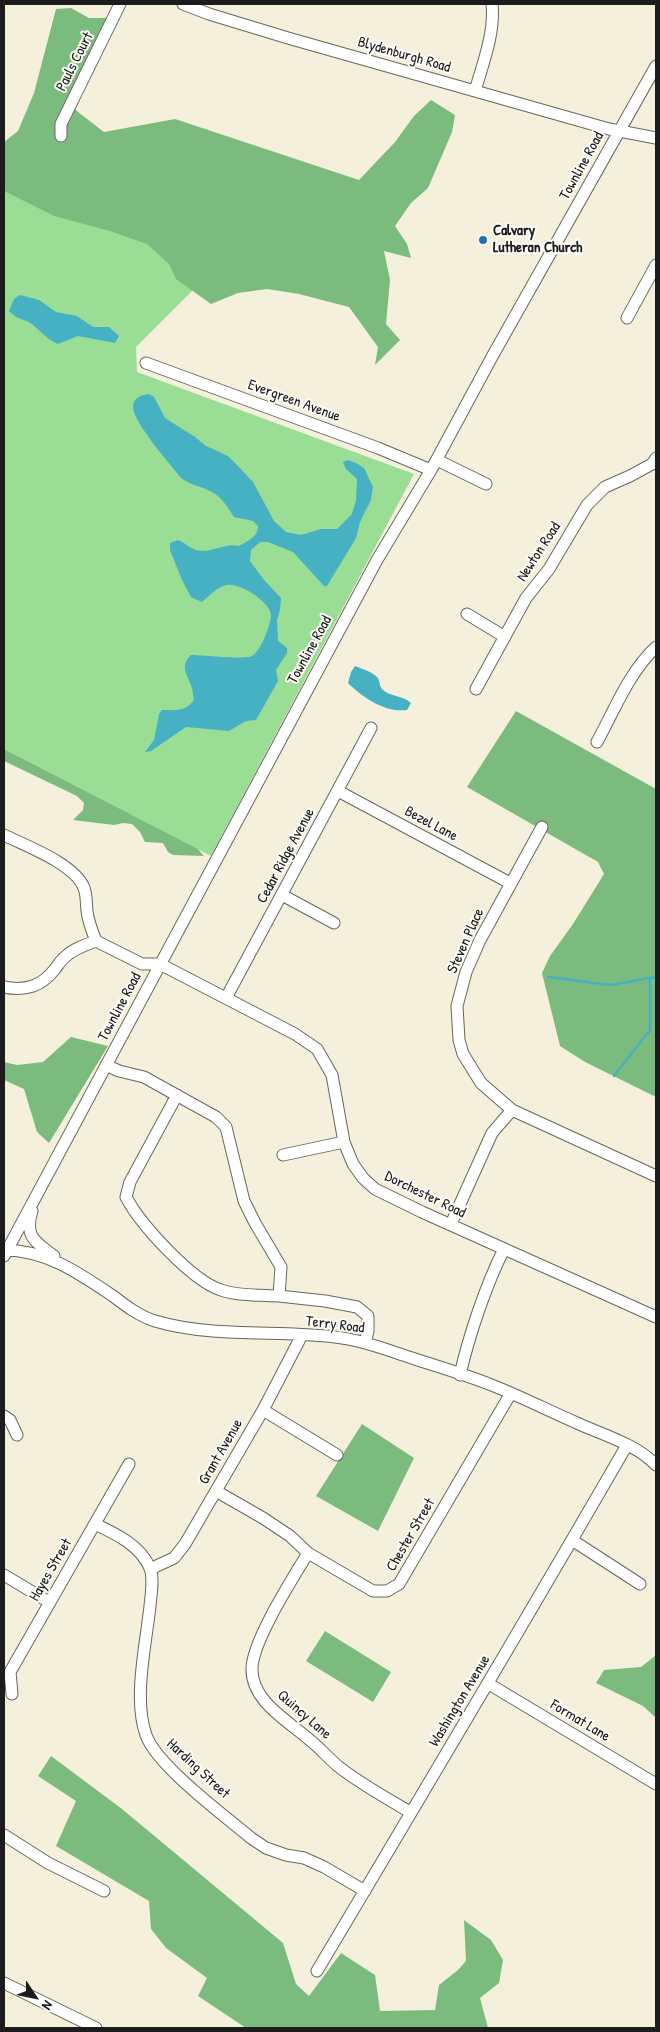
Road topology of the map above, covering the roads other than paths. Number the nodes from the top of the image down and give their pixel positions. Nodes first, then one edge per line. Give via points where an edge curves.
1 (120, 4) edge
2 (182, 4) edge
3 (492, 4) edge
4 (212, 9) edge
5 (656, 66) edge
6 (475, 91) junction
7 (619, 132) junction
8 (61, 136) dead end
9 (656, 138) edge
10 (656, 265) edge
11 (627, 318) dead end
12 (146, 363) dead end
13 (656, 458) edge
14 (434, 465) junction
15 (486, 484) dead end
16 (467, 614) dead end
17 (505, 637) junction
18 (656, 648) edge
19 (476, 689) dead end
20 (371, 728) dead end
21 (597, 742) dead end
22 (338, 792) junction
23 (542, 827) dead end
24 (4, 835) edge
25 (510, 883) junction
26 (282, 896) junction
27 (334, 923) dead end
28 (96, 941) junction
29 (160, 964) junction
30 (4, 987) edge
31 (226, 998) junction
32 (106, 1065) junction
33 (177, 1095) junction
34 (512, 1110) junction
35 (344, 1142) junction
36 (282, 1155) dead end
37 (656, 1176) edge
38 (46, 1177) junction
39 (451, 1224) junction
40 (504, 1249) junction
41 (5, 1252) edge
42 (74, 1270) junction
43 (279, 1296) junction
44 (656, 1317) edge
45 (302, 1335) junction
46 (365, 1343) junction
47 (460, 1374) junction
48 (511, 1393) junction
49 (263, 1410) junction
50 (4, 1416) edge
51 (17, 1436) dead end
52 (626, 1445) junction
53 (337, 1455) dead end
54 (129, 1464) dead end
55 (656, 1465) edge
56 (216, 1491) junction
57 (95, 1524) junction
58 (572, 1540) junction
59 (308, 1553) junction
60 (150, 1569) junction
61 (4, 1575) edge
62 (640, 1584) dead end
63 (49, 1602) junction
64 (489, 1684) junction
65 (12, 1694) dead end
66 (656, 1784) edge
67 (410, 1812) junction
68 (4, 1835) edge
69 (365, 1890) junction
70 (104, 1891) dead end
71 (317, 1971) dead end
72 (4, 1983) edge
73 (96, 2028) edge

1 - 8 street, Pauls Court via 61,124
2 - 4 street, Blydenburgh Road
3 - 6 street via 490,36
4 - 6 street, Blydenburgh Road via 288,38
5 - 7 street, Townline Road
6 - 7 street, Blydenburgh Road
7 - 9 street, Blydenburgh Road
7 - 14 street, Townline Road
10 - 11 street
12 - 14 street, Evergreen Avenue via 378,448
13 - 17 street, Newton Road via 652,464 605,486 587,505 549,569 526,598
14 - 15 street, Evergreen Avenue
14 - 29 street, Townline Road via 362,586
16 - 17 street
17 - 19 street, Newton Road
18 - 21 street via 636,671
20 - 22 street, Cedar Ridge Avenue
22 - 25 street, Bezel Lane
22 - 26 street, Cedar Ridge Avenue
23 - 25 street, Steven Place
24 - 28 street via 73,873 87,898 87,912
25 - 34 street, Steven Place via 466,972 457,1006 459,1040 470,1067 481,1083
26 - 27 street
26 - 31 street, Cedar Ridge Avenue
28 - 29 street, Dorchester Road via 142,964
28 - 30 street via 76,948 64,957 43,982 30,988
29 - 31 street, Dorchester Road
29 - 32 street, Townline Road
31 - 35 street, Dorchester Road via 317,1049 332,1075
32 - 33 street via 144,1077
32 - 38 street, Townline Road
33 - 43 street via 216,1116 226,1127 244,1201 281,1267
33 - 43 street via 130,1182 126,1197 134,1212 170,1252 205,1282 222,1291
34 - 37 street, Steven Place
34 - 39 street via 492,1133
35 - 36 street
35 - 39 street, Dorchester Road via 363,1178 375,1188
38 - 41 street, Townline Road
38 - 42 street via 29,1220 29,1230 37,1244
39 - 40 street, Dorchester Road
40 - 44 street, Dorchester Road
40 - 47 street via 481,1306
41 - 42 street, Terry Road via 34,1253
42 - 45 street, Terry Road via 152,1320 203,1329
43 - 46 street via 357,1307 368,1316
45 - 46 street, Terry Road
45 - 49 street, Grant Avenue
46 - 47 street, Terry Road
47 - 48 street, Terry Road
48 - 52 street, Terry Road
48 - 59 street, Chester Street via 400,1584 387,1591 372,1591
49 - 53 street
49 - 56 street, Grant Avenue
50 - 51 street via 10,1420
52 - 55 street, Terry Road via 647,1455
52 - 58 street, Washington Avenue
54 - 57 street, Hayes Street
56 - 59 street, Chester Street via 290,1536
56 - 60 street, Grant Avenue via 174,1558
57 - 60 street via 124,1537
57 - 63 street, Hayes Street
58 - 62 street
58 - 64 street, Washington Avenue
59 - 67 street, Quincy Lane via 261,1636 254,1654 254,1684 264,1700 338,1766
60 - 69 street, Harding Street via 152,1587 140,1715 146,1736 159,1757 266,1848 304,1858
61 - 63 street
63 - 65 street, Hayes Street via 10,1672
64 - 66 street, Format Lane
64 - 67 street, Washington Avenue
67 - 69 street, Washington Avenue
68 - 70 street via 48,1863
69 - 71 street, Washington Avenue
72 - 73 street

